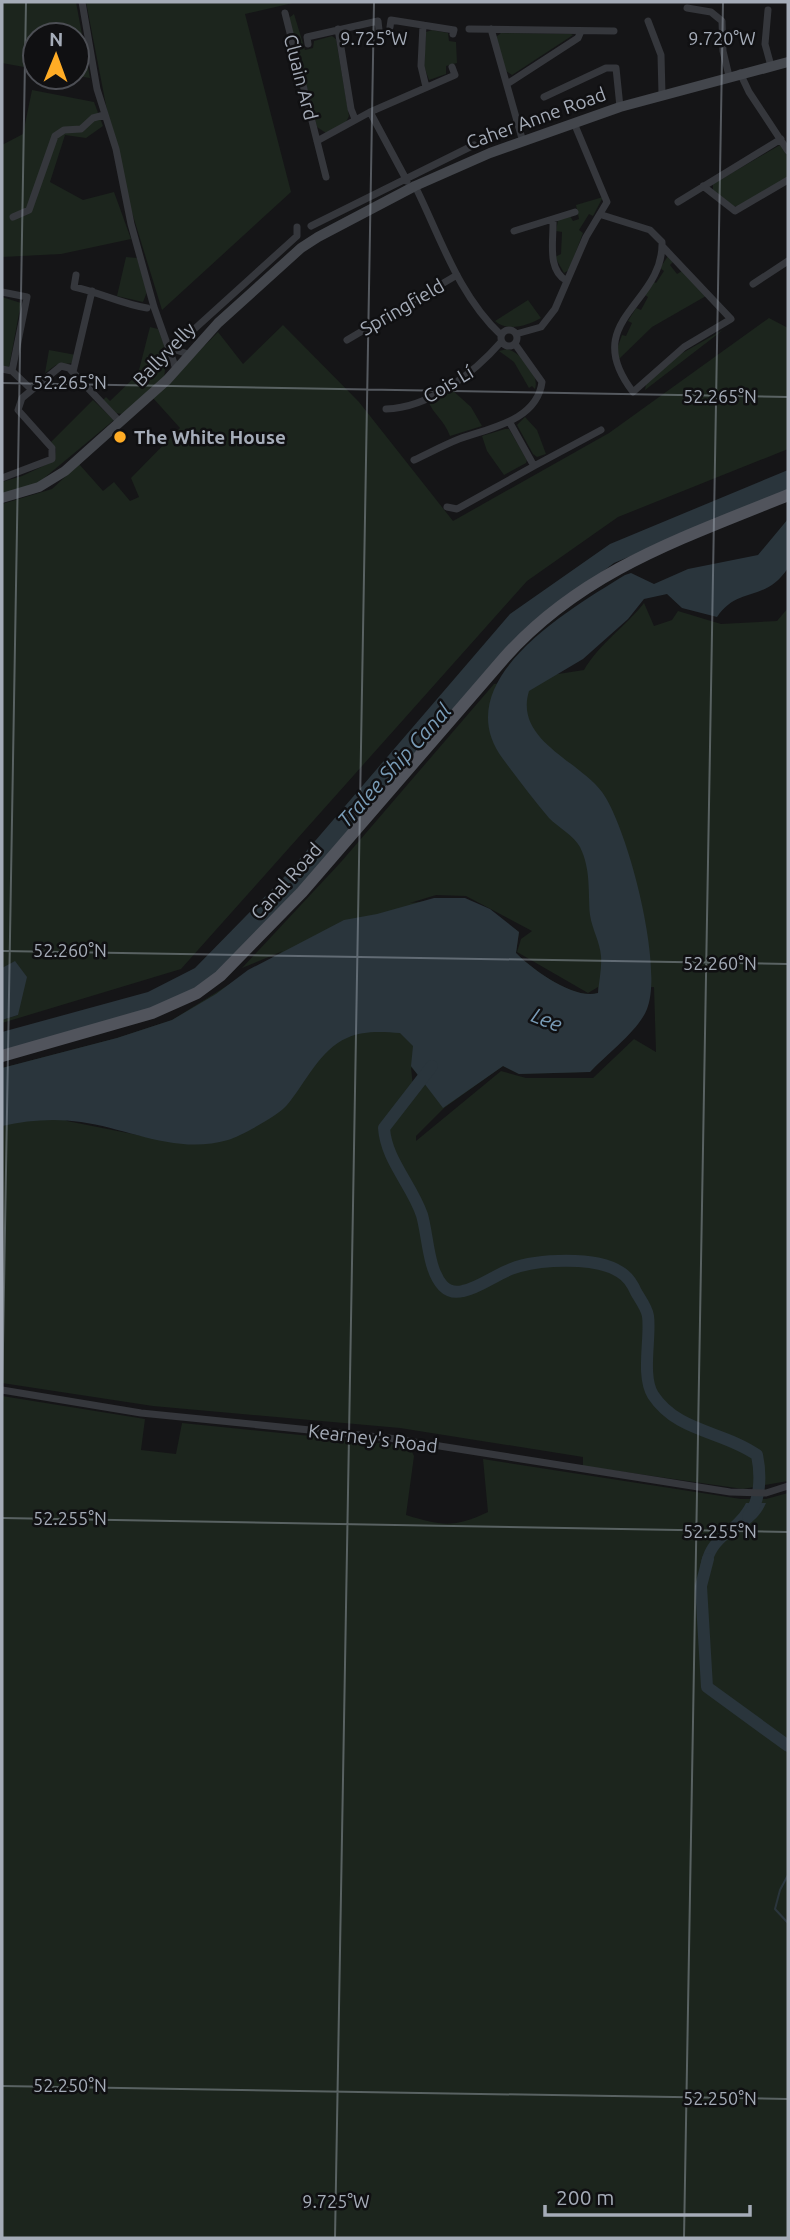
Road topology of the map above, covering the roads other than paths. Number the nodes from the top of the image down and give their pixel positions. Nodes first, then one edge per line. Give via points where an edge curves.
1 (82, 2) edge
2 (687, 8) dead end
3 (697, 8) edge
4 (768, 10) dead end
5 (285, 13) dead end
6 (648, 21) dead end
7 (423, 25) junction
8 (390, 27) dead end
9 (338, 29) junction
10 (468, 29) dead end
11 (491, 29) junction
12 (379, 30) dead end
13 (581, 31) junction
14 (614, 31) dead end
15 (453, 34) dead end
16 (308, 44) dead end
17 (788, 62) edge
18 (771, 66) junction
19 (452, 67) dead end
20 (735, 74) junction
21 (508, 84) junction
22 (426, 87) junction
23 (663, 94) junction
24 (544, 97) dead end
25 (620, 107) junction
26 (370, 112) junction
27 (104, 115) junction
28 (355, 119) junction
29 (574, 123) junction
30 (781, 139) junction
31 (317, 141) junction
32 (523, 142) junction
33 (474, 145) dead end
34 (788, 151) edge
35 (326, 177) dead end
36 (788, 180) edge
37 (410, 184) junction
38 (703, 186) junction
39 (678, 201) dead end
40 (575, 212) dead end
41 (602, 215) junction
42 (13, 217) dead end
43 (552, 219) junction
44 (311, 226) dead end
45 (297, 227) dead end
46 (514, 231) dead end
47 (308, 243) joint
48 (663, 247) junction
49 (788, 261) edge
50 (76, 275) dead end
51 (457, 275) junction
52 (567, 281) junction
53 (246, 282) junction
54 (753, 284) dead end
55 (92, 290) junction
56 (254, 291) junction
57 (2, 292) edge
58 (147, 308) dead end
59 (516, 334) junction
60 (183, 335) dead end
61 (501, 339) junction
62 (347, 340) dead end
63 (515, 344) junction
64 (170, 348) junction
65 (188, 354) junction
66 (2, 369) edge
67 (176, 369) junction
68 (12, 372) junction
69 (74, 372) junction
70 (31, 389) junction
71 (386, 409) dead end
72 (119, 421) junction
73 (510, 422) junction
74 (601, 430) dead end
75 (414, 460) dead end
76 (534, 466) junction
77 (2, 478) edge
78 (788, 495) edge
79 (2, 498) edge
80 (447, 508) dead end
81 (2, 1056) edge
82 (2, 1390) edge
83 (788, 1486) edge

1 - 27 street
2 - 3 street
3 - 20 street via 722,21 723,51
4 - 18 street via 765,44
5 - 31 street, Cluain Ard
6 - 23 street via 661,55
7 - 8 street via 391,20
7 - 15 street via 454,30
7 - 22 street via 421,58
9 - 12 street, Cluain Ard via 378,22
9 - 16 street, Cluain Ard via 307,37
9 - 28 street
10 - 11 street
11 - 13 street
11 - 21 street
13 - 14 street
13 - 21 street via 579,38
17 - 18 street, Caher Anne Road
18 - 20 street, Caher Anne Road
19 - 22 street, Cluain Ard via 455,75
20 - 23 street, Caher Anne Road
20 - 30 street
21 - 32 street
22 - 26 street, Cluain Ard
23 - 25 street, Caher Anne Road
24 - 25 street via 606,68 616,68
25 - 29 street, Caher Anne Road
26 - 28 street, Cluain Ard
26 - 37 street
27 - 42 street via 81,130 64,130 55,136 29,210
27 - 64 street via 154,307
28 - 31 street, Cluain Ard
29 - 32 street, Caher Anne Road
29 - 41 street via 606,195
30 - 34 street
30 - 38 street
31 - 35 street, Cluain Ard
32 - 37 street, Caher Anne Road
33 - 37 street
36 - 38 street via 736,211
37 - 44 street
37 - 47 street, Caher Anne Road
37 - 51 street
38 - 39 street
40 - 43 street
41 - 48 street via 655,232
41 - 52 street via 586,237
43 - 46 street
43 - 52 street via 553,262
45 - 53 street via 297,236
47 - 56 street, Ballyvelly
48 - 48 street via 656,269 613,345 616,367 633,392 684,347 731,319
49 - 54 street
50 - 55 street via 74,287
51 - 61 street
51 - 62 street, Springfield
52 - 59 street via 541,327
53 - 56 street
53 - 60 street
55 - 58 street via 122,304
55 - 69 street
56 - 65 street, Ballyvelly
57 - 68 street via 25,293 27,297
59 - 61 street via 509,330
59 - 63 street
61 - 63 street via 507,346
61 - 71 street, Cois Lí via 478,366 449,387 416,403
63 - 73 street via 542,382 541,391
64 - 65 street
64 - 67 street
65 - 67 street, Ballyvelly
66 - 68 street
67 - 72 street, Ballyvelly
68 - 70 street
69 - 70 street via 61,366
69 - 72 street
70 - 77 street via 18,410 51,449 52,459
72 - 79 street, Ballyvelly via 50,481
73 - 75 street
73 - 76 street
74 - 76 street
76 - 80 street via 457,509
78 - 81 main road, Canal Road via 614,568 538,624 280,917 209,985 152,1013
82 - 83 street, Kearney's Road via 141,1413 389,1438 742,1493 766,1493

